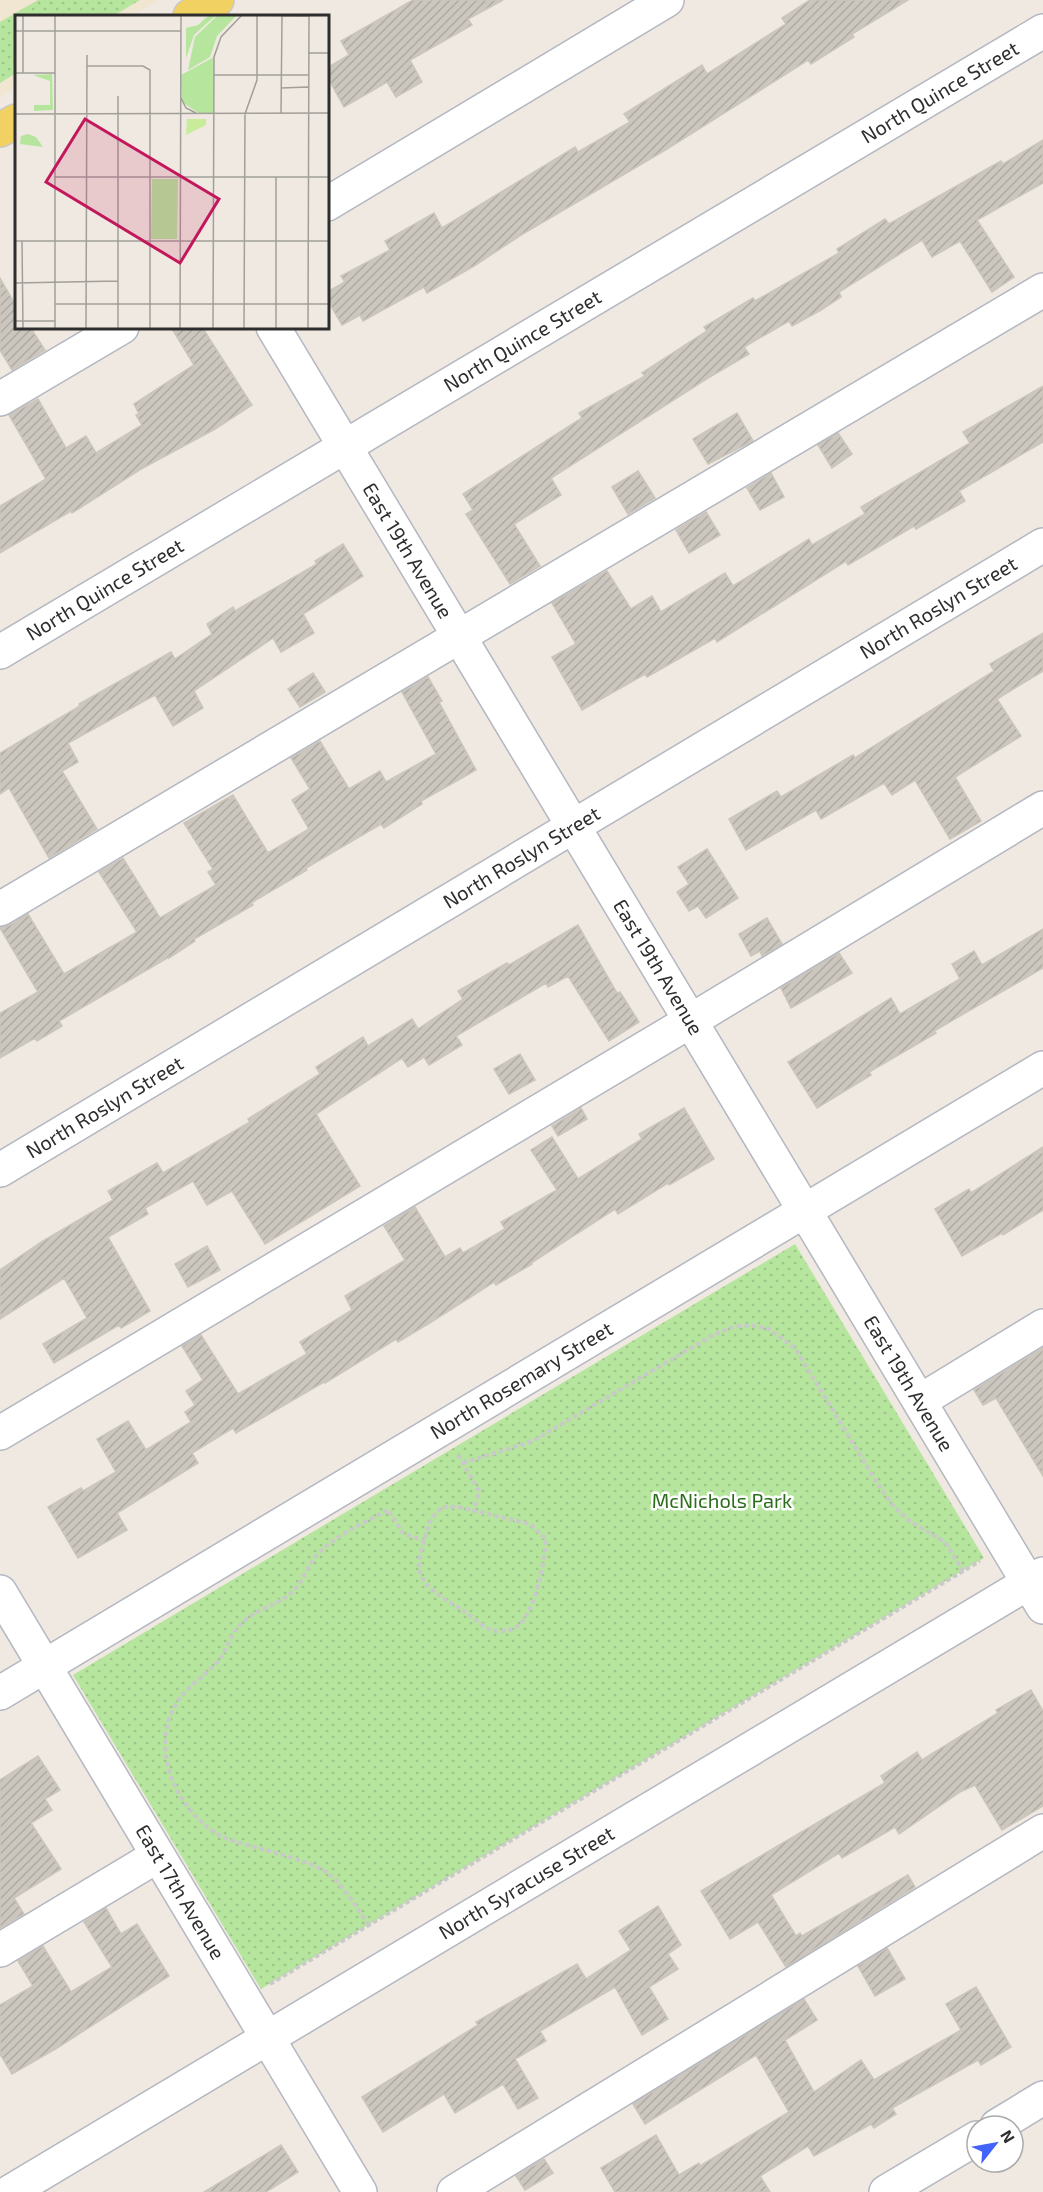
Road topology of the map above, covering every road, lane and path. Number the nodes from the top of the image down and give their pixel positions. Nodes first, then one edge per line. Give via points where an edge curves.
1 (217, 0) edge
2 (667, 0) edge
3 (192, 15) edge
4 (1043, 31) edge
5 (15, 121) edge
6 (0, 130) edge
7 (328, 203) edge
8 (1043, 290) edge
9 (120, 328) edge
10 (274, 328) edge
11 (0, 399) edge
12 (344, 447) junction
13 (1043, 545) edge
14 (460, 637) junction
15 (0, 652) edge
16 (1043, 808) edge
17 (574, 826) junction
18 (0, 909) edge
19 (692, 1020) junction
20 (1043, 1068) edge
21 (0, 1170) edge
22 (805, 1211) junction
23 (1043, 1326) edge
24 (920, 1401) junction
25 (0, 1433) edge
26 (474, 1511) junction
27 (424, 1541) junction
28 (1006, 1544) junction
29 (963, 1571) junction
30 (1038, 1588) edge
31 (0, 1592) edge
32 (45, 1666) junction
33 (0, 1693) edge
34 (1043, 1831) edge
35 (157, 1856) junction
36 (369, 1925) junction
37 (0, 1950) edge
38 (244, 2000) junction
39 (267, 2039) junction
40 (1043, 2098) edge
41 (1016, 2114) edge
42 (965, 2145) edge
43 (10, 2192) edge
44 (360, 2192) edge
45 (454, 2192) edge
46 (886, 2192) edge

1 - 3 main road
2 - 7 street
4 - 12 street, North Quince Street
5 - 6 main road
8 - 14 street
9 - 11 street
10 - 12 street, East 19th Avenue
12 - 14 street, East 19th Avenue
12 - 15 street, North Quince Street
13 - 17 street, North Roslyn Street
14 - 17 street, East 19th Avenue
14 - 18 street
16 - 19 street
17 - 19 street, East 19th Avenue
17 - 21 street, North Roslyn Street
19 - 22 street, East 19th Avenue
19 - 25 street
20 - 22 street, North Rosemary Street
22 - 24 street, East 19th Avenue
22 - 32 street, North Rosemary Street
23 - 24 street
24 - 28 street, East 19th Avenue
26 - 27 path via 443,1507 432,1515
26 - 27 path via 530,1524 546,1539 535,1592 517,1627 493,1631 436,1594 420,1572
26 - 29 path via 479,1491 462,1463 533,1442 713,1335 750,1325 769,1329 795,1348 894,1507 945,1542
27 - 36 path via 403,1533 388,1510 324,1549 291,1593 236,1628 221,1658 172,1710 167,1727 165,1743 172,1781 190,1811 214,1832 235,1842 328,1873
28 - 29 path
28 - 30 street, East 19th Avenue
29 - 36 path
30 - 39 street, North Syracuse Street
31 - 32 street, East 17th Avenue
32 - 33 street, North Rosemary Street
32 - 35 street, East 17th Avenue
34 - 45 street
35 - 37 street
35 - 38 street, East 17th Avenue
36 - 38 path
38 - 39 street, East 17th Avenue
39 - 43 street, North Syracuse Street
39 - 44 street, East 17th Avenue
40 - 41 street
42 - 46 street

